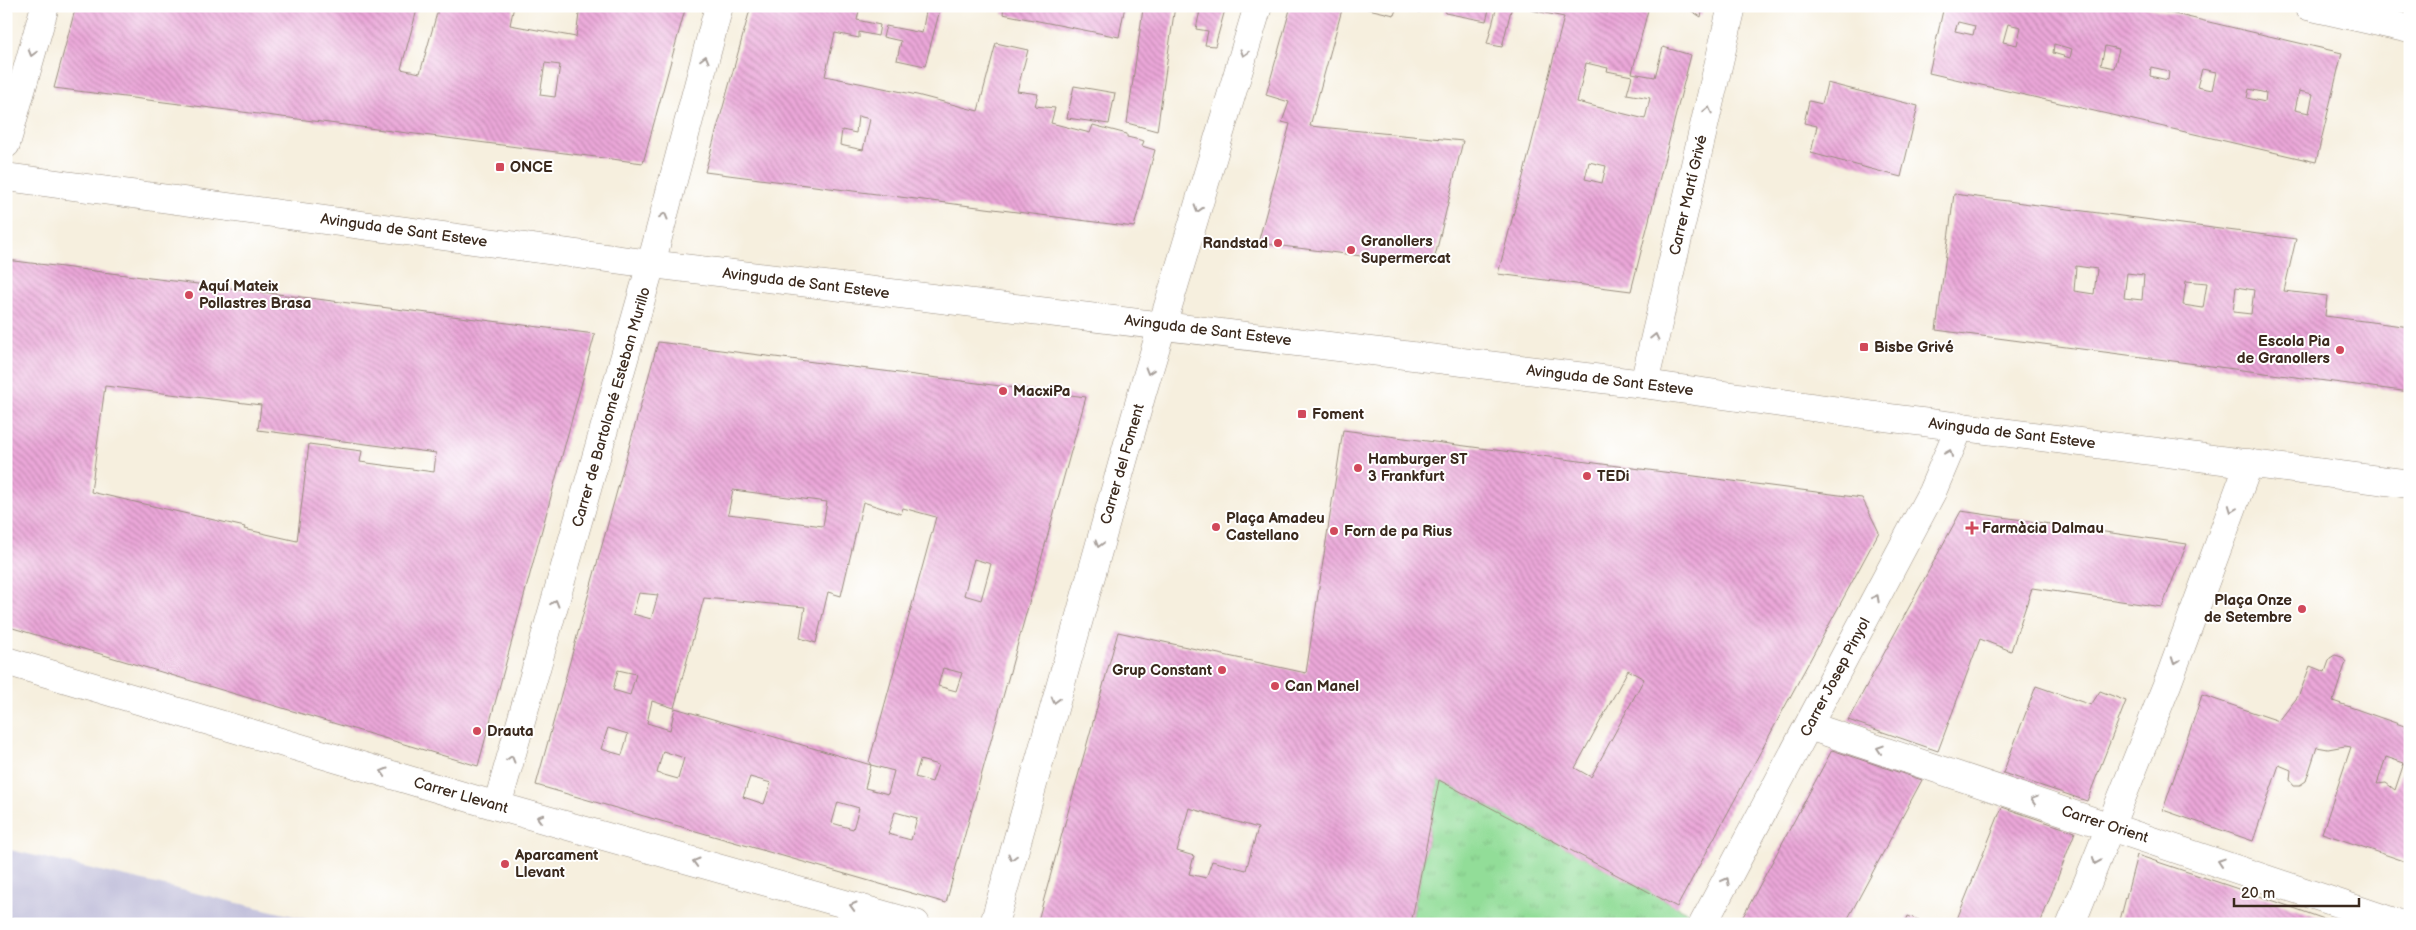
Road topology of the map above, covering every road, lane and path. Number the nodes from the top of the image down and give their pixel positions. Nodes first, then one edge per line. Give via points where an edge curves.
1 (45, 6) edge
2 (719, 6) edge
3 (1258, 6) edge
4 (1732, 6) edge
5 (2308, 6) edge
6 (2410, 29) edge
7 (6, 144) edge
8 (6, 177) edge
9 (651, 264) junction
10 (1163, 324) junction
11 (1644, 384) junction
12 (1960, 426) junction
13 (2249, 463) junction
14 (2410, 484) edge
15 (6, 661) edge
16 (1809, 726) junction
17 (497, 806) junction
18 (2110, 825) junction
19 (916, 924) edge
20 (994, 924) edge
21 (1702, 924) edge
22 (2071, 924) edge
23 (2400, 924) edge

1 -> 7 street
9 -> 2 street, Carrer de Bartolomé Esteban Murillo
3 -> 10 street, Carrer del Foment
11 -> 4 street, Carrer Martí Grivé
5 - 6 street
8 - 9 street, Avinguda de Sant Esteve
9 - 10 street, Avinguda de Sant Esteve
17 -> 9 street, Carrer de Bartolomé Esteban Murillo
10 - 11 street, Avinguda de Sant Esteve
10 -> 20 street, Carrer del Foment
11 - 12 street, Avinguda de Sant Esteve
12 - 13 street, Avinguda de Sant Esteve
16 -> 12 street, Carrer Josep Pinyol via 1932,492
13 - 14 street, Avinguda de Sant Esteve
13 -> 18 street
17 -> 15 street, Carrer Llevant
18 -> 16 street, Carrer Orient
21 -> 16 street, Carrer Josep Pinyol
19 -> 17 street, Carrer Llevant
18 -> 22 street
23 -> 18 street, Carrer Orient

